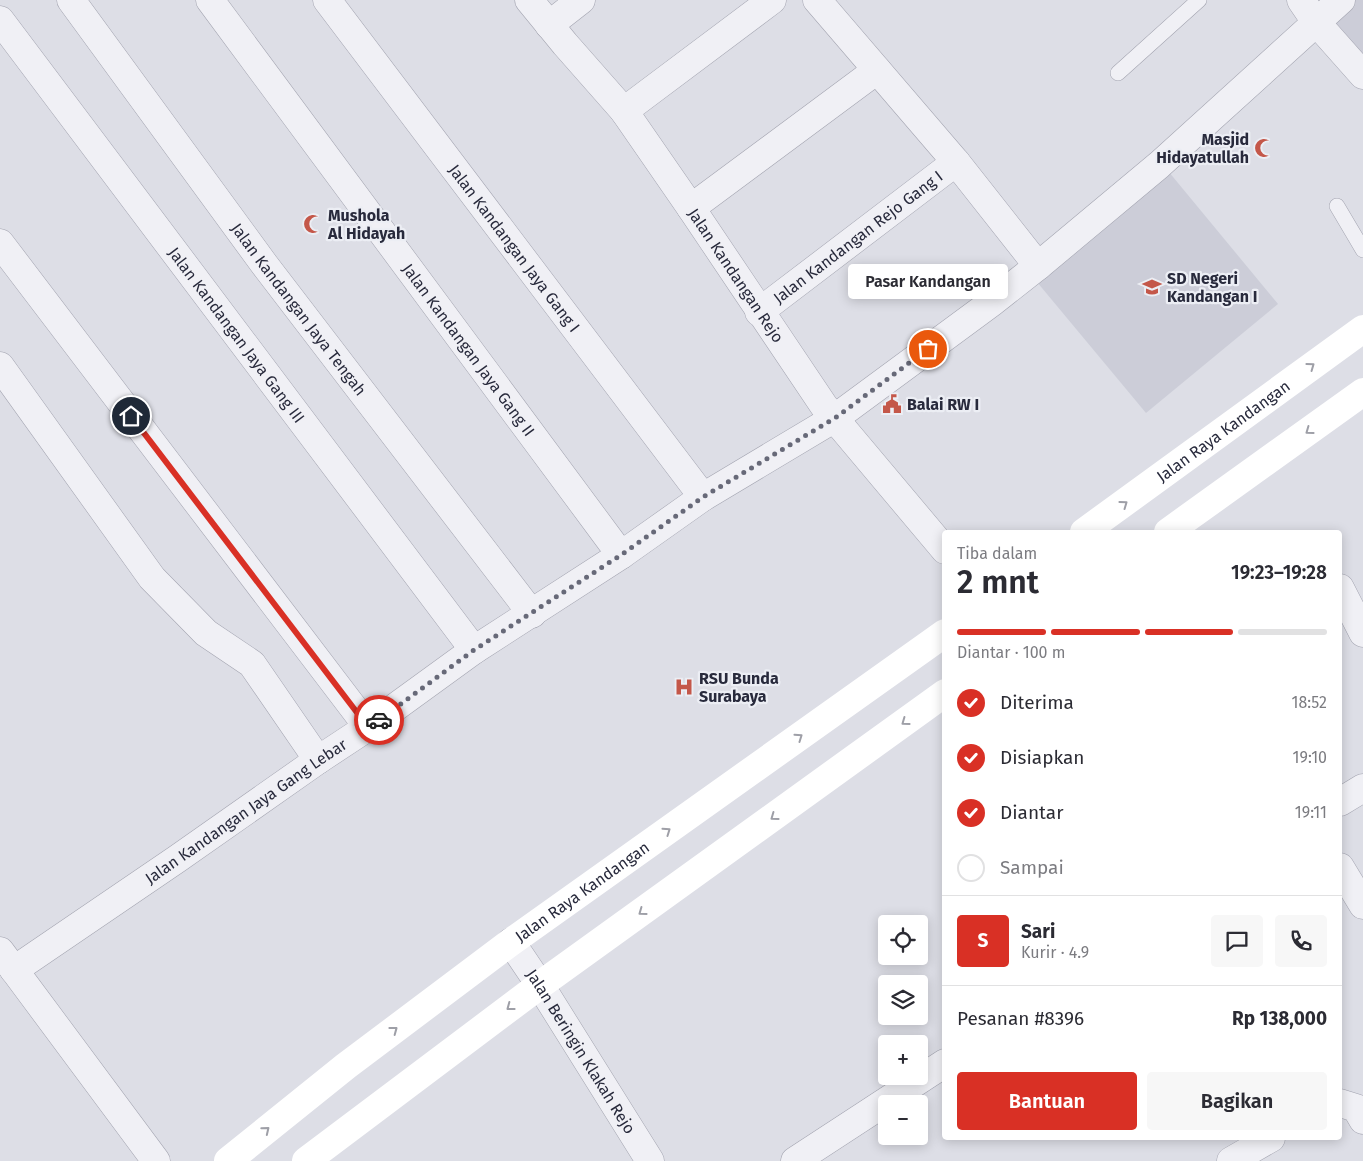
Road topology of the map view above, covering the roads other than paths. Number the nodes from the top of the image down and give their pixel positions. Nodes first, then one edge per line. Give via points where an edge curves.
1 (71, 0) edge
2 (210, 0) edge
3 (327, 0) edge
4 (529, 0) edge
5 (581, 0) edge
6 (772, 0) edge
7 (817, 0) edge
8 (1199, 0) edge
9 (1301, 0) edge
10 (1341, 0) edge
11 (0, 20) edge
12 (1316, 22) junction
13 (549, 25) junction
14 (877, 70) junction
15 (1118, 73) dead end
16 (1363, 75) edge
17 (624, 111) junction
18 (956, 162) junction
19 (1337, 206) dead end
20 (691, 208) junction
21 (0, 243) edge
22 (1363, 250) edge
23 (1038, 266) junction
24 (760, 312) junction
25 (1363, 328) edge
26 (0, 366) edge
27 (1363, 392) edge
28 (835, 418) junction
29 (703, 497) junction
30 (1087, 530) edge
31 (1171, 530) edge
32 (942, 546) edge
33 (621, 555) junction
34 (1342, 592) edge
35 (532, 614) junction
36 (1363, 633) edge
37 (942, 635) edge
38 (474, 650) junction
39 (942, 695) edge
40 (368, 727) junction
41 (318, 760) junction
42 (1363, 788) edge
43 (1342, 801) edge
44 (1342, 870) edge
45 (1363, 905) edge
46 (511, 942) junction
47 (7, 961) edge
48 (540, 985) junction
49 (942, 1065) edge
50 (1342, 1104) edge
51 (1363, 1120) edge
52 (1268, 1140) edge
53 (156, 1161) edge
54 (228, 1161) edge
55 (306, 1161) edge
56 (650, 1161) edge
57 (795, 1161) edge
58 (1231, 1161) edge

1 - 35 street, Jalan Kandangan Jaya Tengah via 264,264
2 - 33 street, Jalan Kandangan Jaya Gang II
3 - 29 street, Jalan Kandangan Jaya Gang I
4 - 13 street, Jalan Kandangan Rejo
5 - 13 street
6 - 17 street
7 - 14 street
8 - 15 lane
9 - 12 street
10 - 12 street, Jalan Kandangan Jaya Gang Lebar
11 - 38 street, Jalan Kandangan Jaya Gang III
12 - 16 street
12 - 23 street, Jalan Kandangan Jaya Gang Lebar via 1160,165
13 - 17 street, Jalan Kandangan Rejo
14 - 18 street
14 - 20 street
17 - 20 street, Jalan Kandangan Rejo
18 - 23 street
18 - 24 street, Jalan Kandangan Rejo Gang I
19 - 22 lane
20 - 24 street, Jalan Kandangan Rejo
21 - 40 street
23 - 28 street, Jalan Kandangan Jaya Gang Lebar
24 - 28 street, Jalan Kandangan Rejo
30 -> 25 main road, Jalan Raya Kandangan
26 - 41 street via 152,578 206,632 252,664
27 -> 31 main road
28 - 29 street, Jalan Kandangan Jaya Gang Lebar
28 - 32 street, Jalan Kandangan Rejo
29 - 33 street, Jalan Kandangan Jaya Gang Lebar
33 - 35 street, Jalan Kandangan Jaya Gang Lebar
34 - 36 street
35 - 38 street, Jalan Kandangan Jaya Gang Lebar
46 -> 37 main road, Jalan Raya Kandangan
38 - 40 street, Jalan Kandangan Jaya Gang Lebar
39 -> 48 main road
40 - 41 street, Jalan Kandangan Jaya Gang Lebar
41 - 47 street, Jalan Kandangan Jaya Gang Lebar via 177,859
42 - 43 street
44 - 45 street
46 - 48 street, Jalan Beringin Klakah Rejo
54 -> 46 main road, Jalan Raya Kandangan via 346,1066
47 - 53 street
48 -> 55 main road
48 - 56 street, Jalan Beringin Klakah Rejo
49 - 57 street
50 - 51 street via 1356,1108
52 - 58 street

